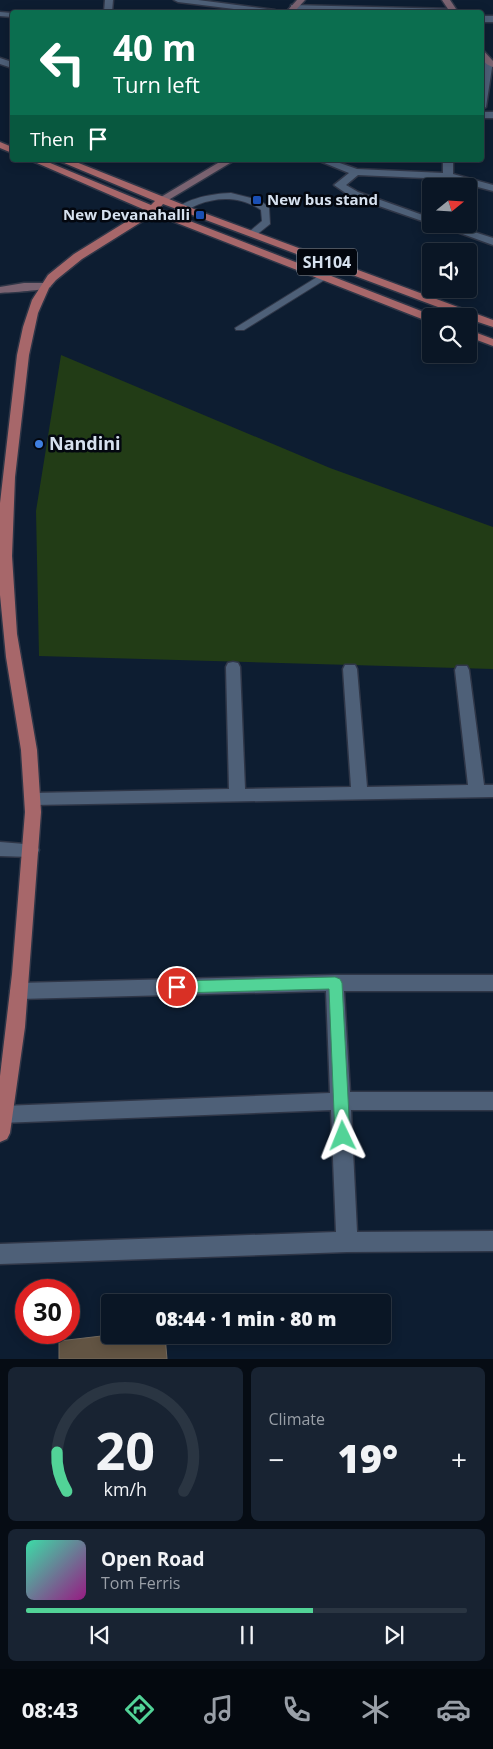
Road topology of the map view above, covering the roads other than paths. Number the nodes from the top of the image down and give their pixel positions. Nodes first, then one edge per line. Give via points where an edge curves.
1 (178, 0) edge
2 (301, 0) edge
3 (189, 2) junction
4 (209, 2) edge
5 (187, 10) edge
6 (262, 10) edge
7 (292, 10) edge
8 (488, 64) edge
9 (484, 89) edge
10 (40, 162) edge
11 (66, 162) edge
12 (227, 162) edge
13 (328, 162) edge
14 (448, 162) edge
15 (356, 172) junction
16 (448, 176) junction
17 (493, 188) edge
18 (157, 205) junction
19 (180, 207) junction
20 (171, 217) junction
21 (422, 218) edge
22 (466, 233) edge
23 (252, 234) junction
24 (493, 242) edge
25 (322, 277) junction
26 (45, 286) junction
27 (0, 290) edge
28 (422, 316) edge
29 (493, 324) edge
30 (240, 328) dead end
31 (477, 336) edge
32 (493, 343) edge
33 (233, 667) dead end
34 (350, 669) dead end
35 (462, 670) dead end
36 (485, 791) edge
37 (360, 794) junction
38 (237, 796) junction
39 (33, 799) junction
40 (0, 849) edge
41 (31, 850) junction
42 (335, 983) junction
43 (493, 983) edge
44 (19, 991) junction
45 (341, 1101) junction
46 (493, 1102) edge
47 (2, 1124) edge
48 (493, 1241) edge
49 (347, 1242) junction
50 (0, 1254) edge

1 - 3 street
2 - 7 street
3 - 4 street
3 - 5 street
4 - 6 street
8 - 9 street
10 - 18 main road
11 - 18 main road
12 - 18 street
13 - 15 street
14 - 16 street
15 - 16 street
15 - 21 street via 339,184 354,194
16 - 17 street
18 - 19 main road, SH104
18 - 20 main road, SH104
18 - 26 main road via 67,264
19 - 20 lane
19 - 23 main road, SH104
19 - 23 lane via 208,198 238,196 257,201 266,209 266,222
20 - 25 main road, SH104
22 - 24 street
23 - 29 main road, SH104
25 - 28 main road, SH104
25 - 30 lane
26 - 27 street
26 - 39 main road via 31,315 23,353 8,466 5,530 8,612 30,753
31 - 32 main road
33 - 38 street
34 - 37 street
35 - 36 street
36 - 37 street
37 - 38 street
38 - 39 street
39 - 41 main road
40 - 41 street
41 - 44 main road
42 - 43 street
42 - 44 street
42 - 45 street
44 - 47 main road
45 - 46 street
45 - 47 street
45 - 49 street
48 - 49 street
49 - 50 street

